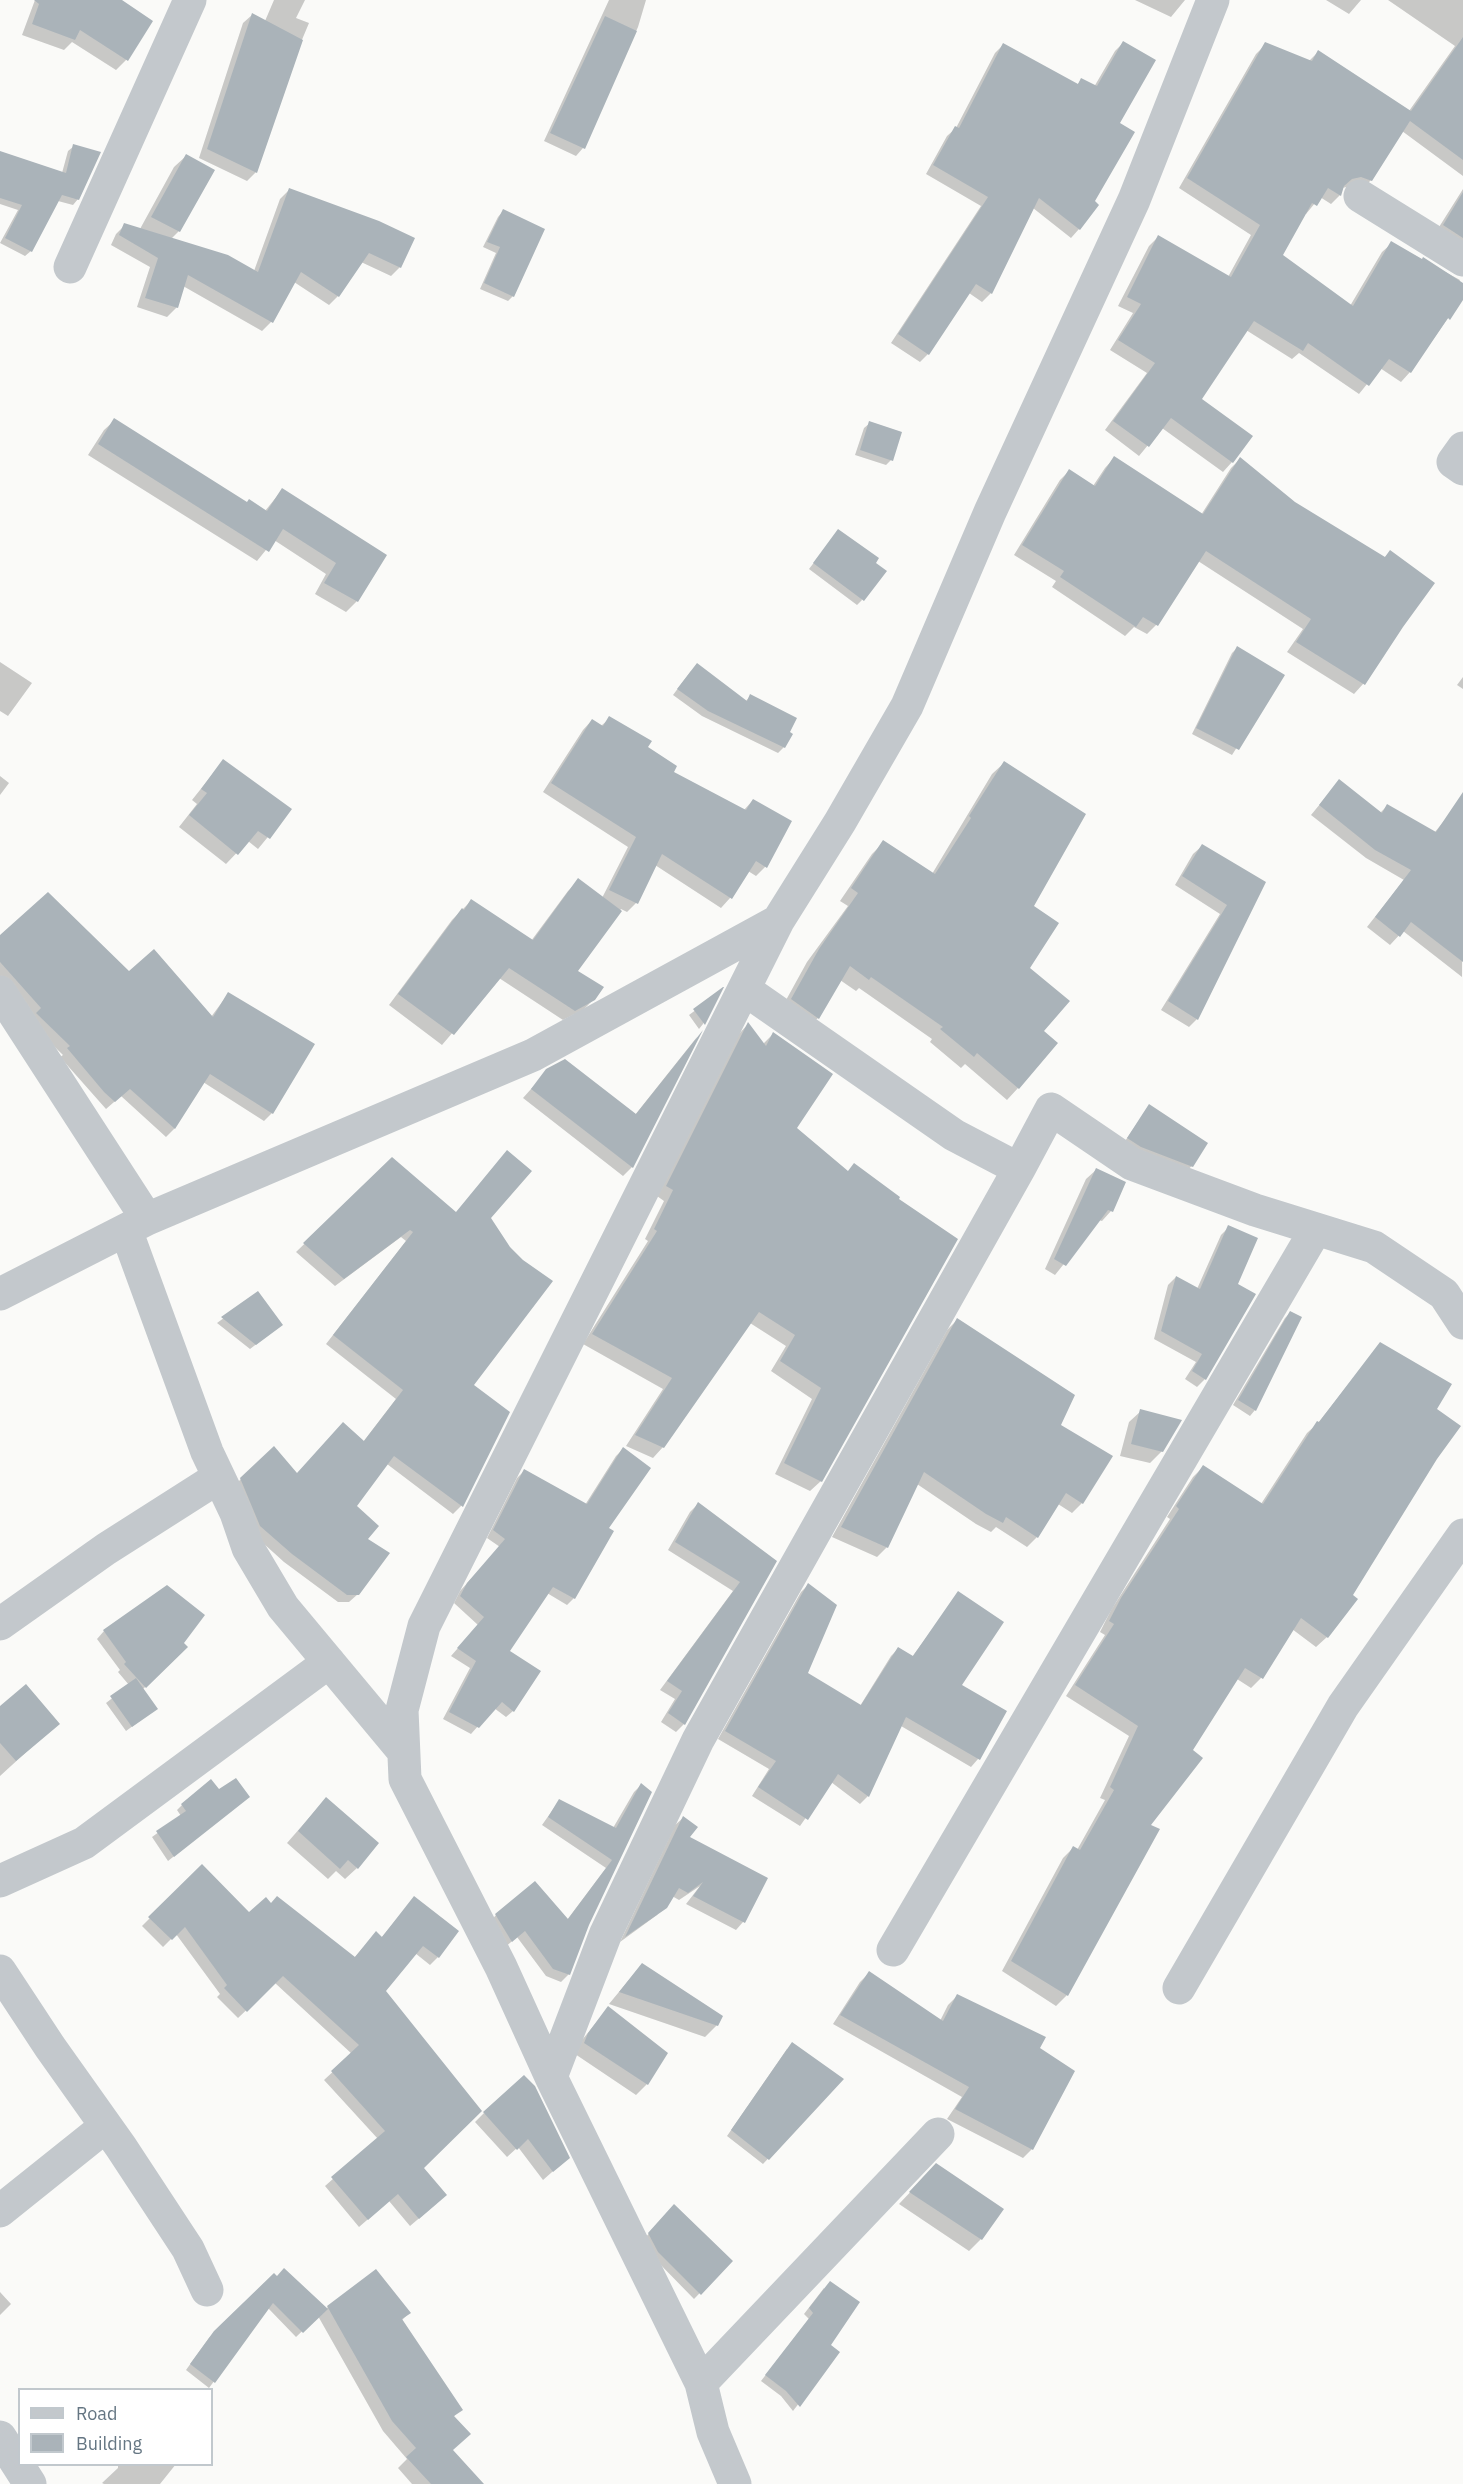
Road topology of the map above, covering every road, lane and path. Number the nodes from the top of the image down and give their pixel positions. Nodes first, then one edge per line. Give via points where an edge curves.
1 (190, 0) edge
2 (1213, 0) edge
3 (1360, 196) dead end
4 (1463, 260) edge
5 (70, 267) dead end
6 (1463, 448) edge
7 (1463, 469) edge
8 (778, 921) junction
9 (744, 989) junction
10 (0, 992) edge
11 (1019, 1169) junction
12 (136, 1225) junction
13 (1316, 1228) junction
14 (0, 1294) edge
15 (1463, 1323) edge
16 (219, 1478) junction
17 (1463, 1535) edge
18 (0, 1624) edge
19 (329, 1662) junction
20 (404, 1751) junction
21 (0, 1881) edge
22 (893, 1950) dead end
23 (0, 1971) edge
24 (1179, 1988) dead end
25 (551, 2077) junction
26 (106, 2126) junction
27 (938, 2134) dead end
28 (0, 2211) edge
29 (207, 2290) dead end
30 (700, 2383) junction
31 (0, 2437) edge
32 (18, 2465) edge
33 (19, 2466) edge
34 (30, 2484) edge
35 (735, 2484) edge

1 - 5 street
2 - 8 street via 1134,200 990,512 907,706
3 - 4 street
6 - 7 street via 1453,462
8 - 9 street
8 - 12 street via 533,1055
9 - 11 street via 954,1135
9 - 20 street via 424,1626 402,1710
10 - 12 street
11 - 13 street via 1051,1109 1132,1164 1255,1210
11 - 25 street via 698,1740 606,1933
12 - 14 street
12 - 16 street via 207,1452
13 - 15 street via 1374,1246 1444,1294
13 - 22 street
16 - 18 street via 106,1549
16 - 19 street via 248,1548 283,1607
17 - 24 street via 1343,1706
19 - 20 street
19 - 21 street via 84,1843
20 - 25 street via 405,1779 501,1967
23 - 26 street
25 - 30 street
26 - 28 street
26 - 29 street via 188,2249
27 - 30 street
30 - 35 street via 713,2432
31 - 32 street
33 - 34 street

